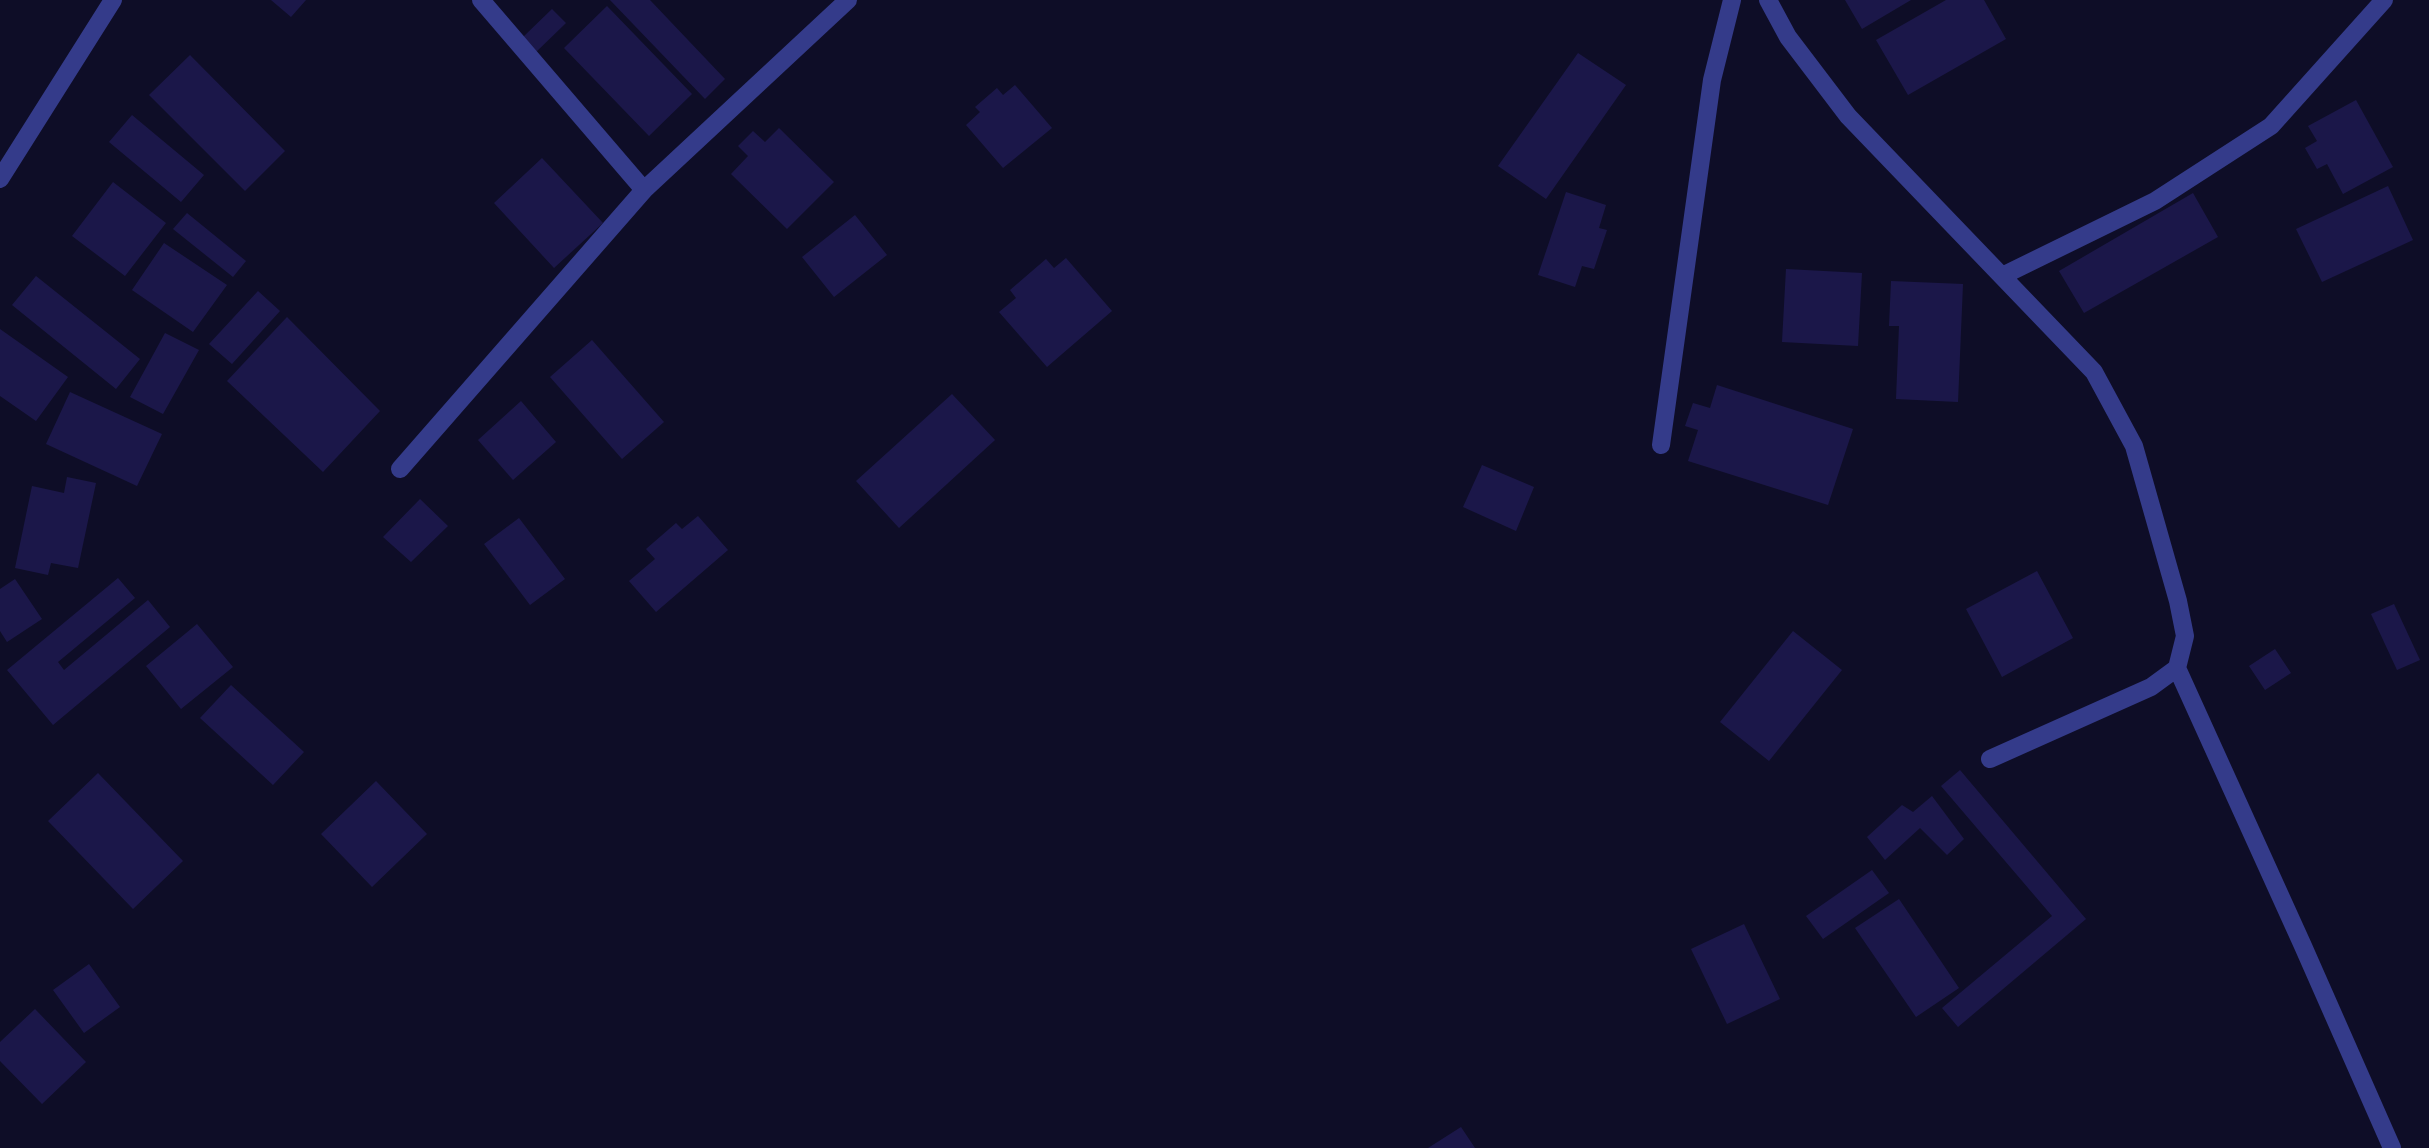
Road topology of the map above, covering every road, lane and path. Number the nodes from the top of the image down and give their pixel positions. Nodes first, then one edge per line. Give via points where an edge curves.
1 (113, 0) edge
2 (481, 0) edge
3 (848, 0) edge
4 (1732, 0) edge
5 (1768, 0) edge
6 (2384, 0) edge
7 (0, 178) edge
8 (644, 190) junction
9 (2002, 276) junction
10 (1661, 445) dead end
11 (400, 470) dead end
12 (2176, 668) junction
13 (1990, 759) dead end
14 (2392, 1148) edge

1 - 7 street
2 - 8 street
3 - 8 street
4 - 10 street via 1712,80
5 - 9 street via 1788,37 1848,116
6 - 9 street via 2271,126 2155,201
8 - 11 street
9 - 12 street via 2094,372 2134,446 2185,636
12 - 13 street via 2151,687
12 - 14 street

